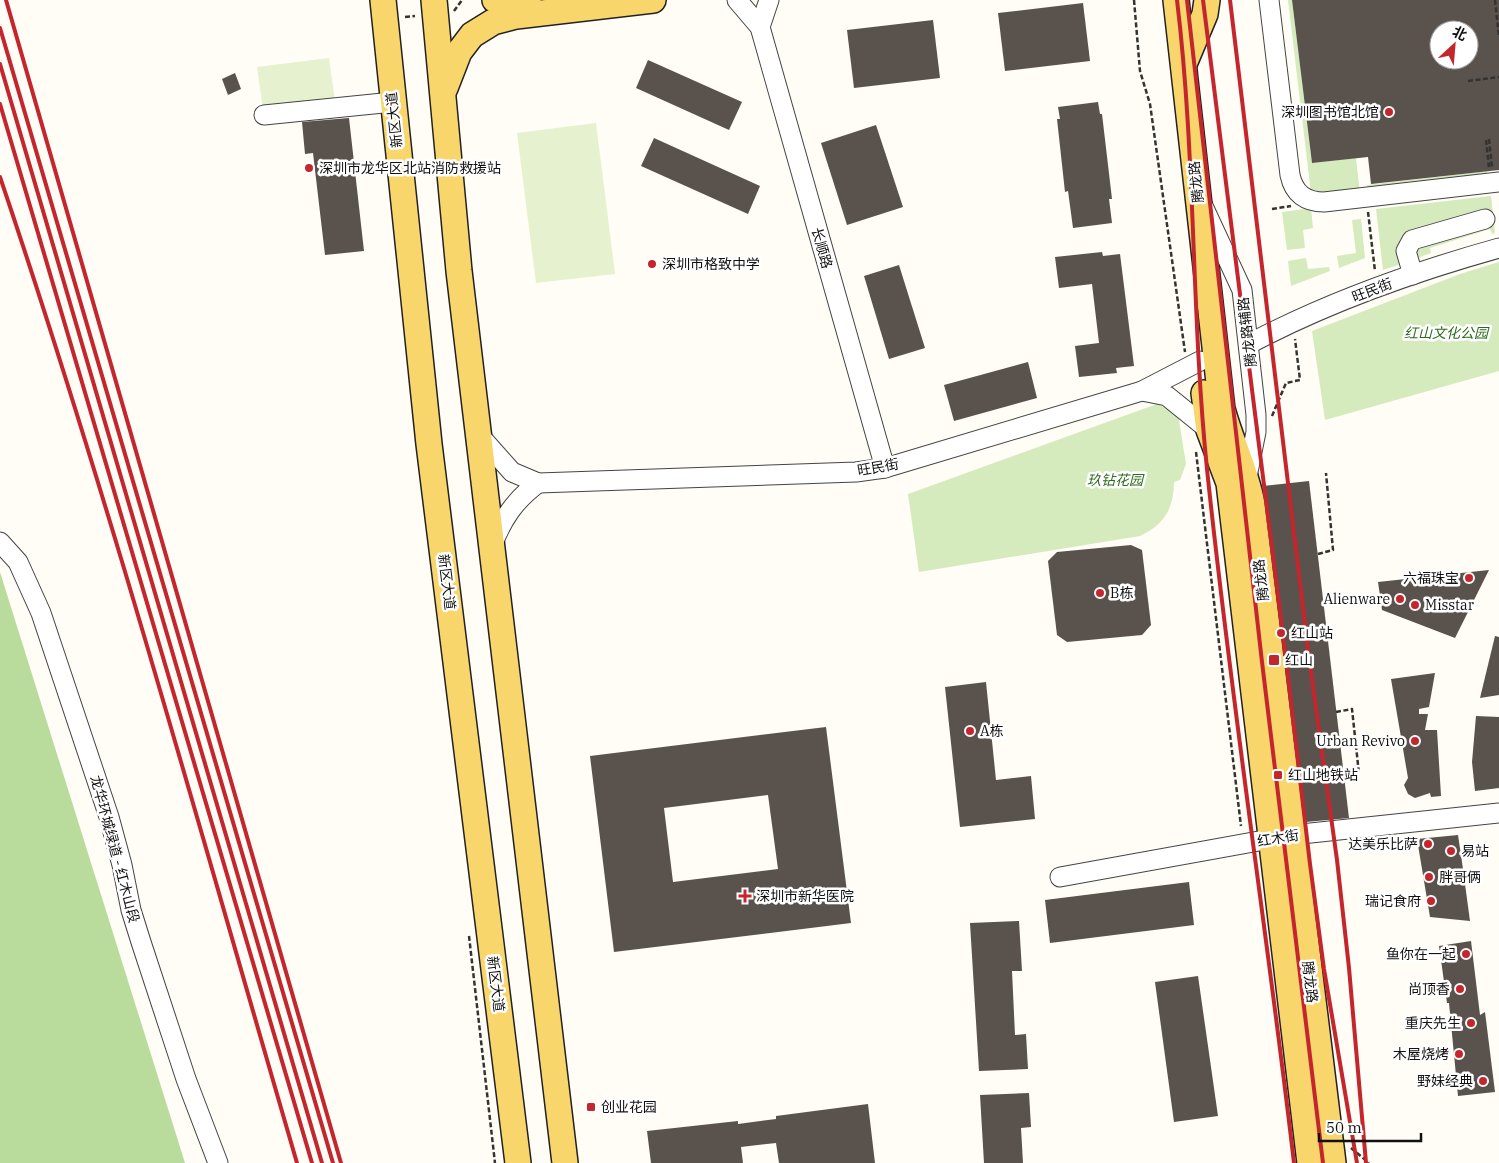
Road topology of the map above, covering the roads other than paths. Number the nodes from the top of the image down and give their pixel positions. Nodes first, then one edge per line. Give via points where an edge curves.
1 (383, 0) edge
2 (495, 0) edge
3 (528, 0) edge
4 (653, 0) edge
5 (737, 0) edge
6 (770, 0) edge
7 (1160, 0) edge
8 (1176, 0) edge
9 (1207, 0) edge
10 (1269, 0) edge
11 (443, 7) edge
12 (760, 27) junction
13 (1184, 66) junction
14 (393, 102) junction
15 (443, 106) junction
16 (264, 115) dead end
17 (1494, 174) edge
18 (1198, 196) junction
19 (1485, 219) dead end
20 (1499, 248) edge
21 (1413, 275) junction
22 (1249, 344) junction
23 (1193, 357) junction
24 (1142, 391) junction
25 (1209, 430) junction
26 (480, 436) junction
27 (885, 468) junction
28 (1247, 477) junction
29 (538, 484) junction
30 (0, 542) edge
31 (492, 546) junction
32 (1499, 813) edge
33 (1282, 837) junction
34 (1060, 877) dead end
35 (1309, 1159) edge
36 (218, 1163) edge
37 (518, 1163) edge
38 (565, 1163) edge
39 (1333, 1163) edge

1 - 14 main road, 新区大道
2 - 3 main road
4 - 15 main road via 516,16 482,28 458,52 445,86
5 - 12 street
6 - 12 street
7 - 23 main road, 腾龙路
8 - 13 main road, 腾龙路
9 - 13 main road via 1202,23
10 - 17 street via 1290,175 1294,188 1306,199 1317,202 1366,198
11 - 15 main road
12 - 27 street, 长顺路
13 - 18 main road, 腾龙路
14 - 16 street
14 - 37 main road, 新区大道 via 429,444
15 - 26 main road
18 - 22 street, 腾龙路辅路 via 1242,290
18 - 28 main road, 腾龙路 via 1222,409
19 - 21 street via 1412,240 1406,251
20 - 21 street, 旺民街
21 - 22 street, 旺民街 via 1292,321
22 - 28 street, 腾龙路辅路 via 1256,432
23 - 24 street, 旺民街
23 - 25 main road, 腾龙路
24 - 25 street via 1167,396
24 - 27 street, 旺民街
25 - 33 main road, 腾龙路 via 1229,483
26 - 29 street via 512,472
26 - 31 main road
27 - 29 street, 旺民街 via 856,472
28 - 33 main road, 腾龙路
29 - 31 street via 515,503
30 - 36 street, 龙华环城绿道 - 红木山段 via 18,562 41,613 109,817 139,934 186,1079
31 - 38 main road
32 - 33 street, 红木街
33 - 34 street, 红木街
33 - 35 main road, 腾龙路
33 - 39 main road, 腾龙路

